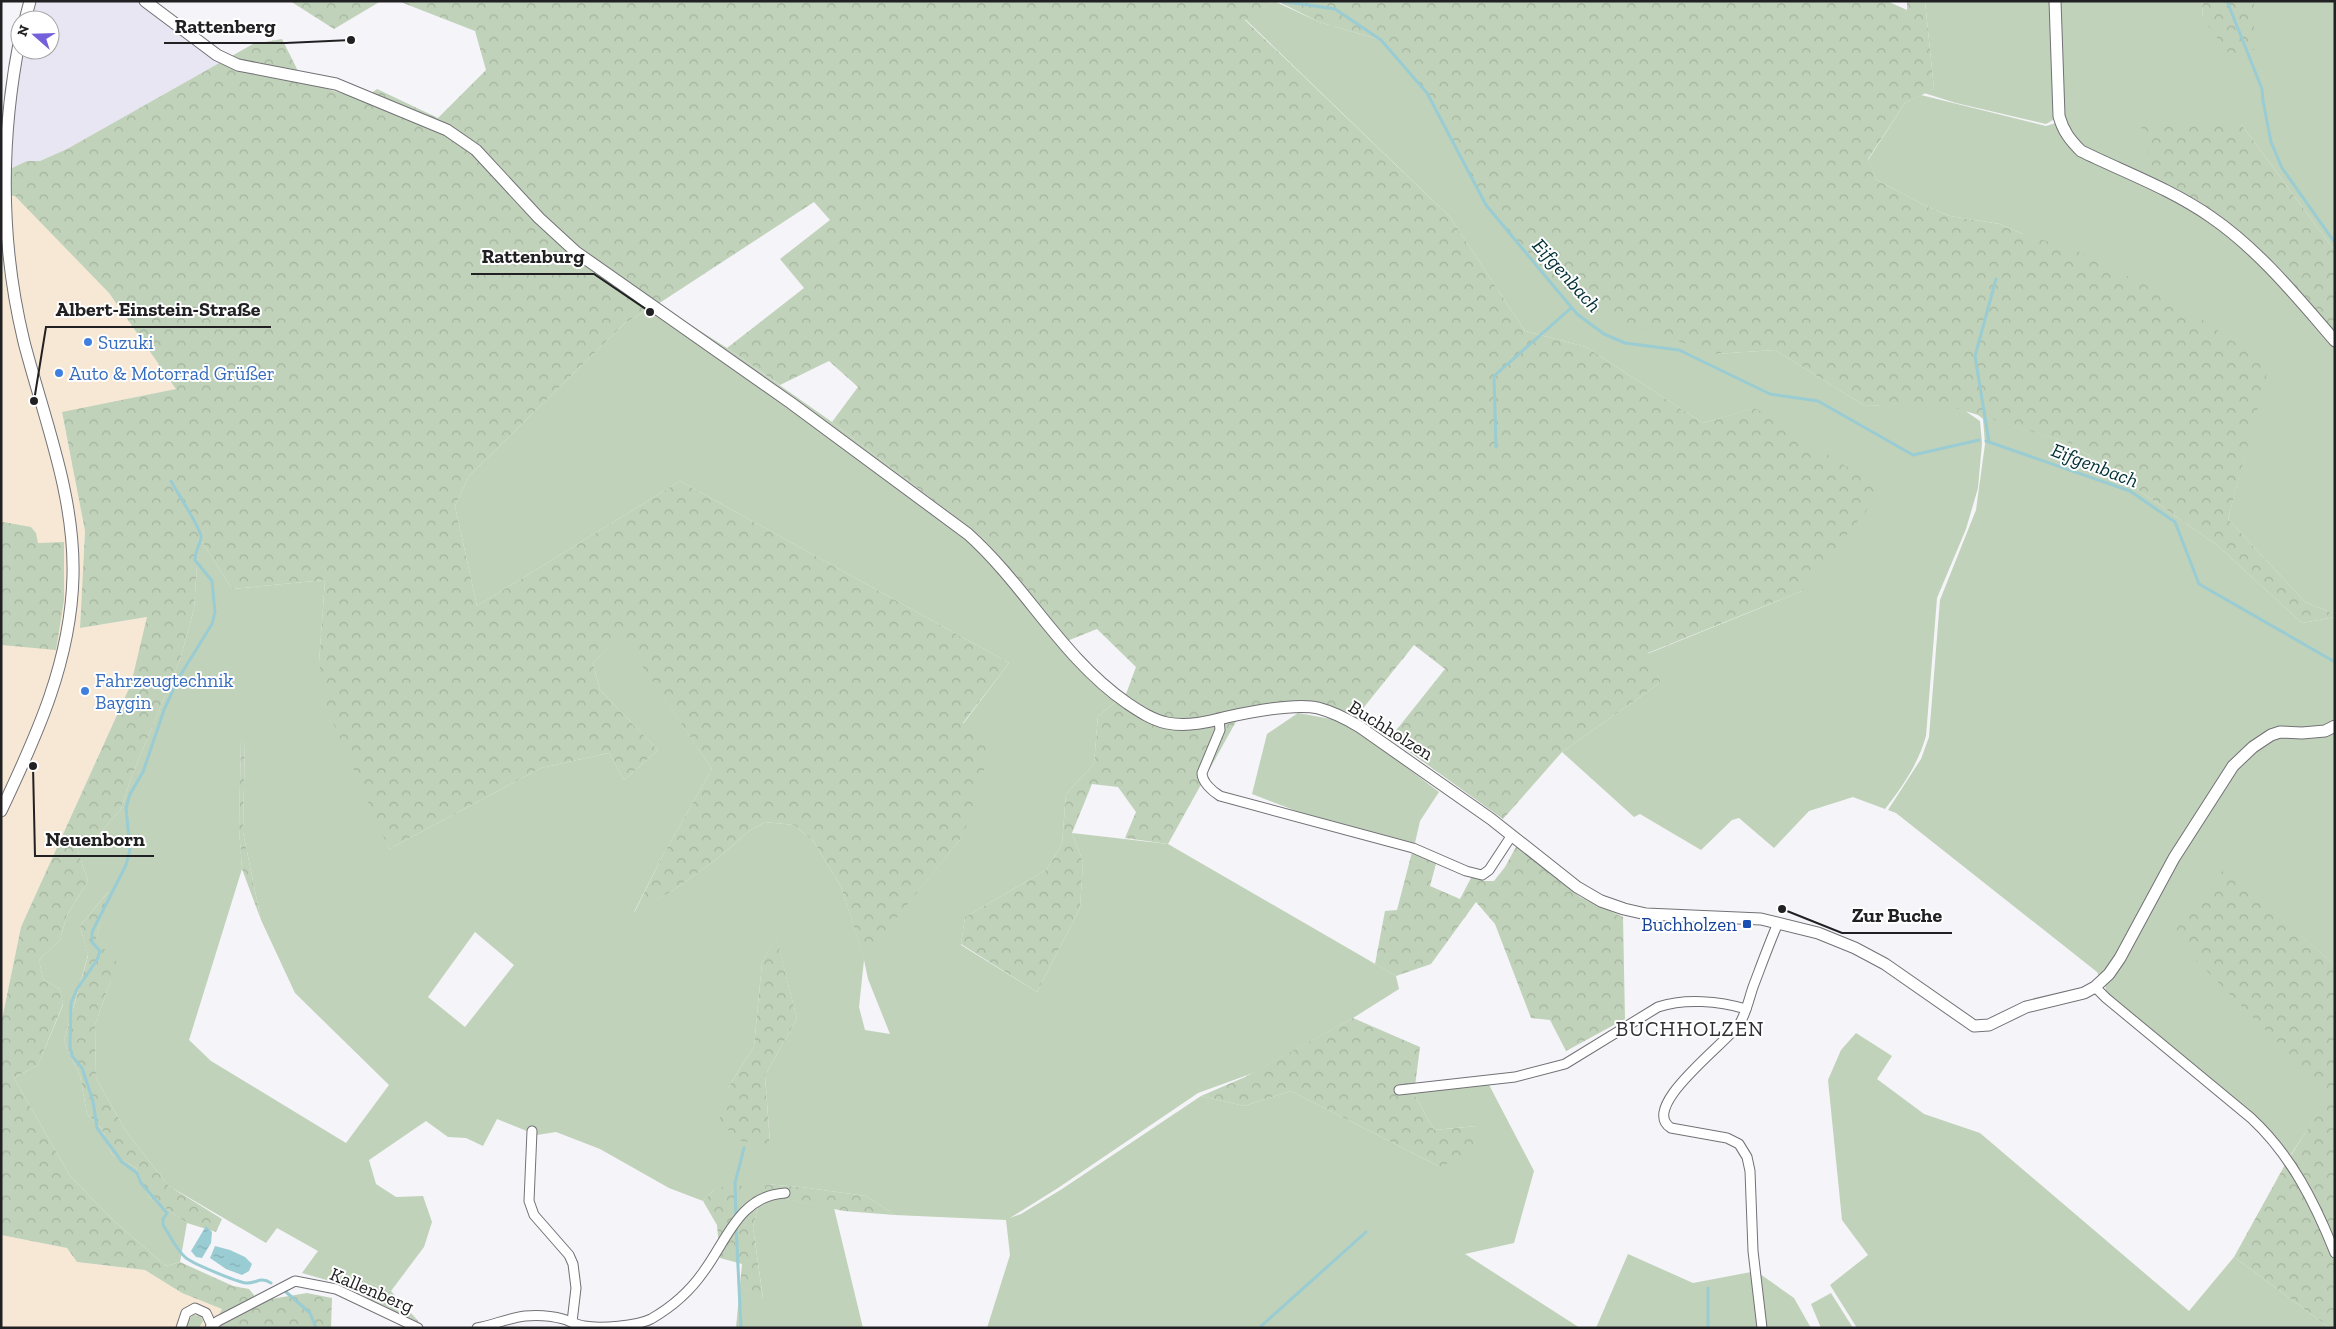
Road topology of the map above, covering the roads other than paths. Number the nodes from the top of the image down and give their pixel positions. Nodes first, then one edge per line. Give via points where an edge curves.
1 (145, 1) edge
2 (2055, 1) edge
3 (16, 60) edge
4 (2335, 341) edge
5 (1219, 719) junction
6 (2335, 726) edge
7 (1, 810) edge
8 (1512, 835) junction
9 (1778, 923) junction
10 (2095, 987) junction
11 (1746, 1009) junction
12 (1399, 1090) dead end
13 (532, 1131) dead end
14 (785, 1193) dead end
15 (2335, 1253) edge
16 (572, 1322) junction
17 (211, 1327) edge
18 (181, 1328) edge
19 (418, 1328) edge
20 (477, 1328) edge
21 (1762, 1328) edge

1 - 5 street, Buchholzen via 227,60 256,70 295,74 336,84 448,130 463,140 576,252 791,403 968,534 1080,663 1104,686 1159,721 1189,724
2 - 4 street via 2059,116 2070,140 2081,152 2169,192 2211,217 2253,252
3 - 7 street via 4,146 5,241 17,316 66,493 73,576 68,637 59,673 42,724
5 - 8 street, Buchholzen via 1245,713 1317,708 1346,719
5 - 8 street via 1220,730 1202,777 1220,796 1413,848 1482,876
6 - 10 street via 2325,731 2271,735 2233,766 2174,858 2120,958
8 - 9 street, Buchholzen via 1577,887 1613,906 1653,915 1748,917
9 - 10 street, Buchholzen via 1818,933 1855,948 1915,984 1974,1026 1990,1025 2026,1006 2084,993
9 - 11 street
10 - 15 street via 2271,1136 2313,1204
11 - 12 street via 1714,1002 1668,1004 1565,1064 1515,1077
11 - 21 street via 1741,1022 1676,1090 1662,1114 1671,1128 1727,1138 1739,1144 1747,1157
13 - 16 street via 529,1201 534,1215 573,1264 576,1288
14 - 16 street via 767,1196 746,1210 727,1231 692,1286 649,1320 638,1324 595,1327
16 - 20 street via 524,1316
17 - 18 street via 206,1313 195,1308 186,1313
17 - 19 street, Kallenberg via 295,1281 336,1289

